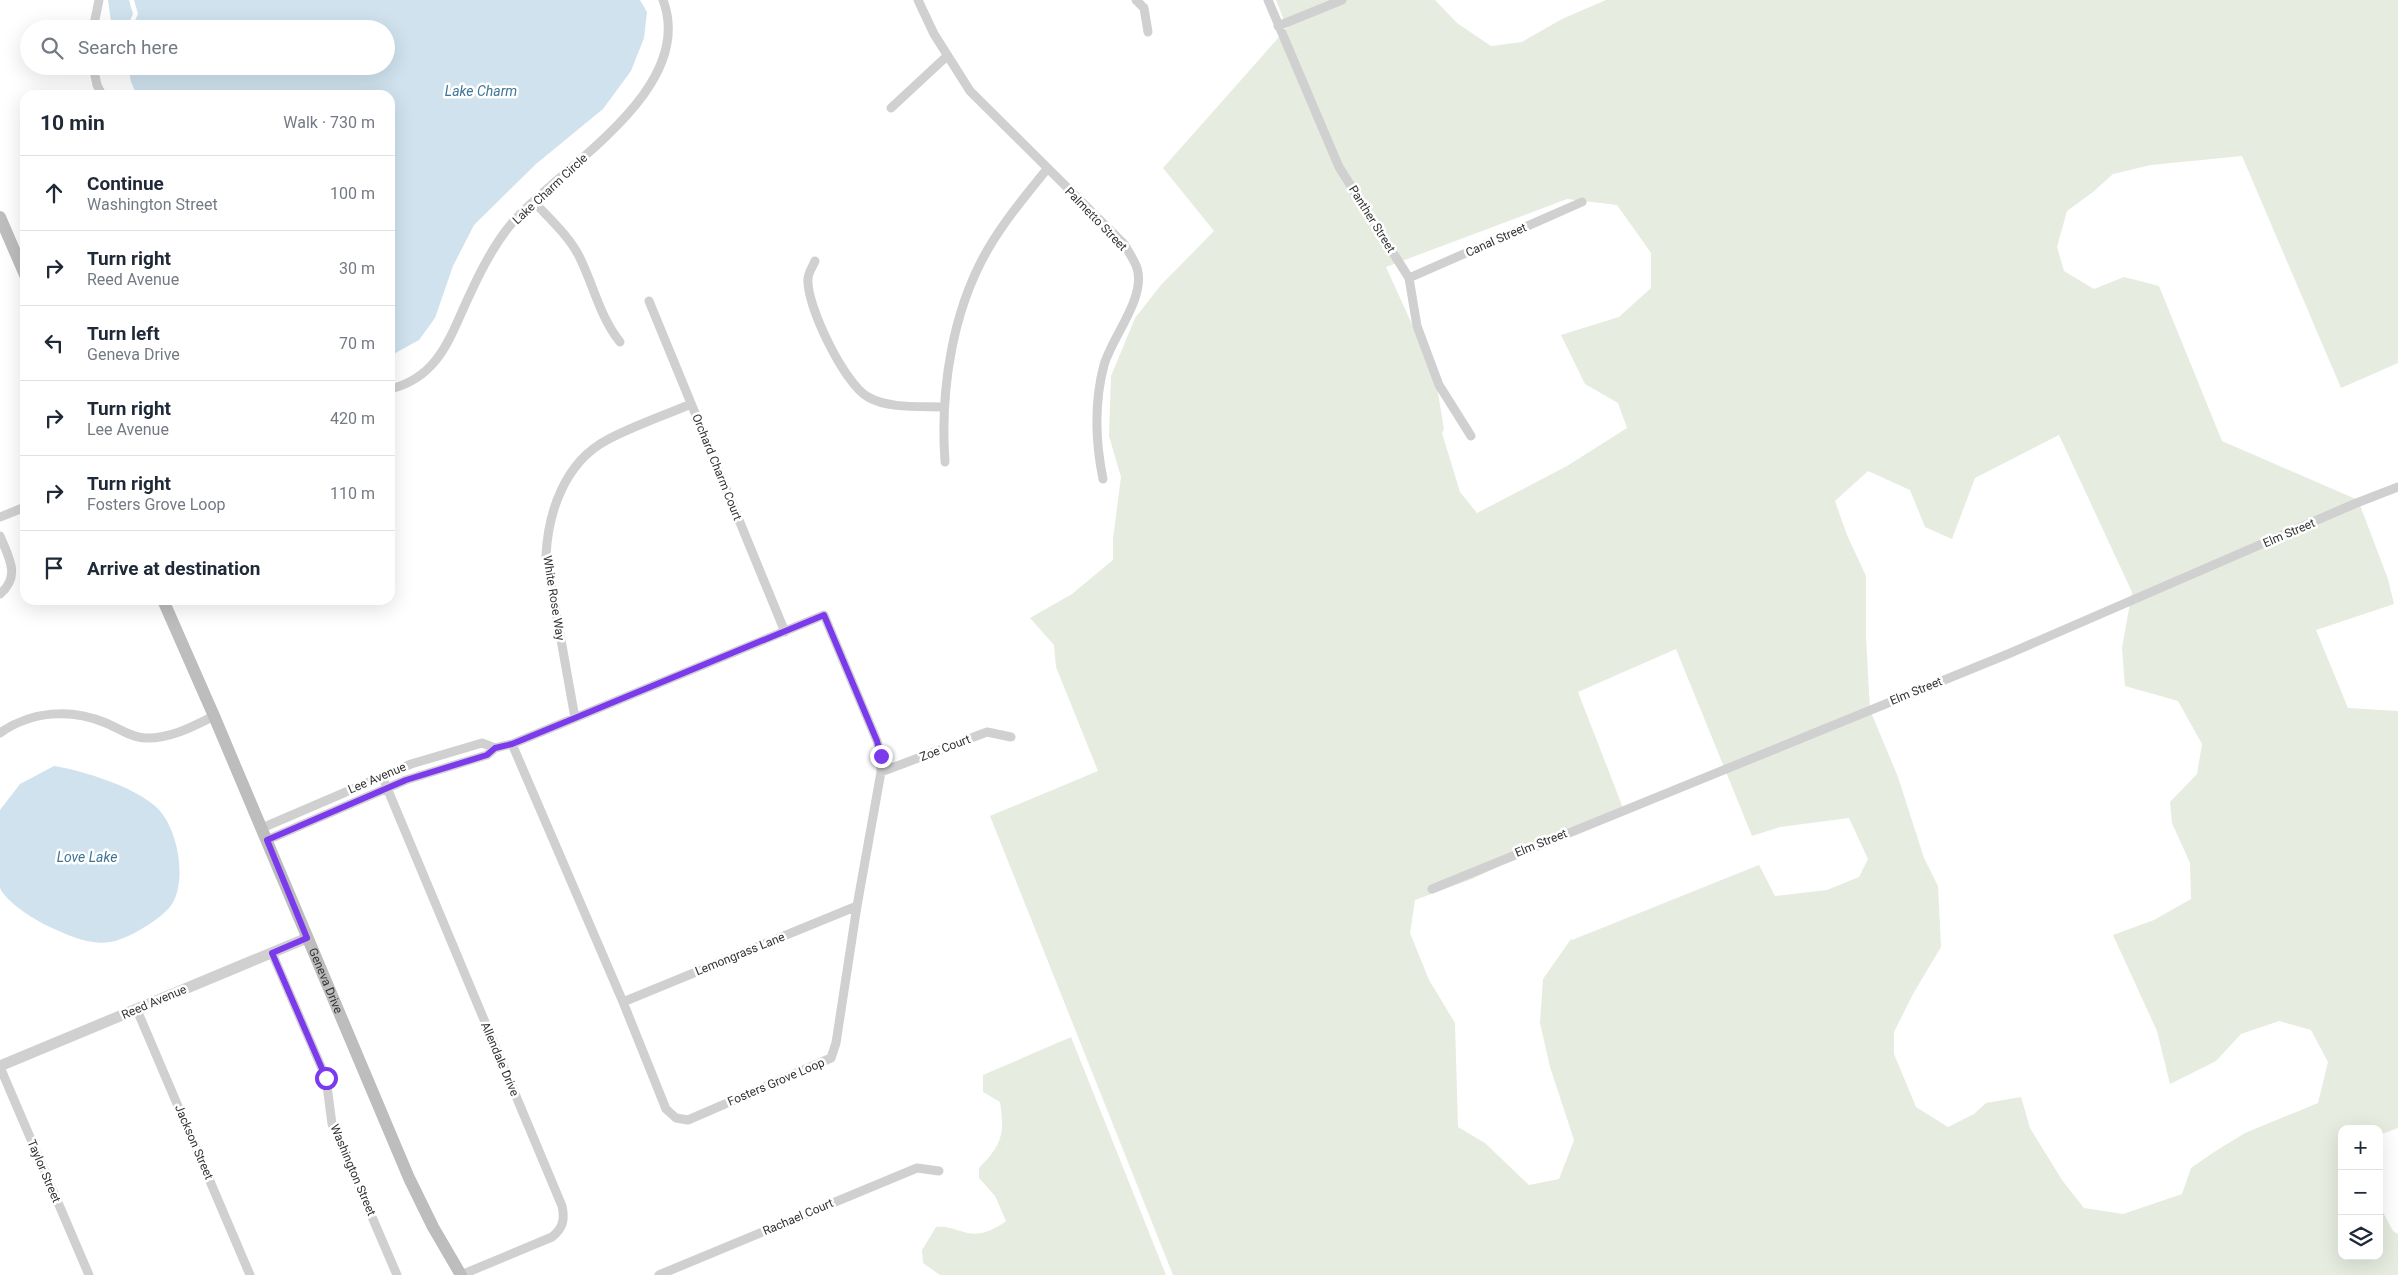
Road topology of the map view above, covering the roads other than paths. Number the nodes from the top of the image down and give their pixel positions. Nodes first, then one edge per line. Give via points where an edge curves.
1 (99, 0) edge
2 (663, 0) edge
3 (918, 0) edge
4 (1136, 0) edge
5 (1268, 0) edge
6 (1342, 0) edge
7 (94, 20) edge
8 (1278, 26) junction
9 (1148, 32) dead end
10 (947, 56) junction
11 (95, 75) edge
12 (100, 90) edge
13 (891, 108) dead end
14 (1047, 169) junction
15 (534, 202) junction
16 (1582, 202) dead end
17 (0, 217) edge
18 (815, 261) dead end
19 (20, 263) edge
20 (1409, 278) junction
21 (649, 301) dead end
22 (620, 342) dead end
23 (395, 388) edge
24 (691, 404) junction
25 (944, 407) junction
26 (1471, 436) dead end
27 (945, 462) dead end
28 (1103, 479) dead end
29 (2398, 487) edge
30 (20, 508) edge
31 (0, 517) edge
32 (0, 536) edge
33 (0, 594) edge
34 (165, 605) edge
35 (824, 615) joint
36 (785, 632) junction
37 (214, 716) junction
38 (575, 718) junction
39 (0, 734) edge
40 (1011, 736) dead end
41 (512, 744) junction
42 (495, 748) junction
43 (881, 772) junction
44 (382, 776) junction
45 (387, 789) junction
46 (262, 828) junction
47 (267, 840) junction
48 (1432, 889) dead end
49 (857, 906) junction
50 (307, 938) junction
51 (272, 953) junction
52 (623, 1002) junction
53 (137, 1010) junction
54 (0, 1067) edge
55 (939, 1171) dead end
56 (89, 1275) edge
57 (250, 1275) edge
58 (397, 1275) edge
59 (461, 1275) edge
60 (659, 1275) edge

1 - 7 street
2 - 15 street, Lake Charm Circle via 669,15 666,48 652,80 631,113
3 - 10 street, Palmetto Street
4 - 9 street via 1144,8
5 - 8 street, Panther Street
6 - 8 street
8 - 20 street, Panther Street via 1339,167
10 - 13 street
10 - 14 street, Palmetto Street via 970,91
11 - 12 street
14 - 25 street via 987,250 956,332
14 - 28 street, Palmetto Street via 1124,244 1137,269 1139,285 1134,302 1104,364 1098,396 1095,427
15 - 22 street via 580,258 605,320
15 - 23 street, Lake Charm Circle via 512,224 487,261 444,350 424,373 406,385
16 - 20 street, Canal Street
17 - 19 main road
18 - 25 street via 808,278 814,304 826,338 847,377 858,390 876,401
20 - 26 street, Panther Street via 1417,326 1439,385
21 - 24 street, Orchard Charm Court
24 - 36 street, Orchard Charm Court
24 - 38 street, White Rose Way via 606,440 582,458 557,496 547,532 546,556
25 - 27 street
29 - 48 street, Elm Street via 2008,654
30 - 31 street
32 - 33 street via 12,576 9,586
34 - 37 main road, Geneva Drive
35 - 36 street, Lee Avenue
35 - 43 street, Fosters Grove Loop via 877,741
36 - 38 street, Lee Avenue
37 - 39 street via 160,738 142,738 104,722 71,714 46,713 11,725
37 - 46 main road, Geneva Drive
38 - 41 street, Lee Avenue
40 - 43 street, Zoe Court via 987,732
41 - 42 street, Lee Avenue
41 - 52 street, Fosters Grove Loop
42 - 44 street, Lee Avenue via 482,743
42 - 45 street, Lee Avenue via 487,755
43 - 49 street, Fosters Grove Loop
44 - 45 street
44 - 46 street, Lee Avenue
45 - 47 street, Lee Avenue
45 - 59 street, Allendale Drive via 564,1216 558,1232 552,1237
46 - 47 main road, Geneva Drive
47 - 50 main road, Geneva Drive
49 - 52 street, Lemongrass Lane
49 - 52 street, Fosters Grove Loop via 831,1058 688,1120 676,1118 666,1109
50 - 51 street, Reed Avenue
50 - 59 main road, Geneva Drive via 409,1178
51 - 53 street, Reed Avenue
51 - 58 street, Washington Street via 326,1078 332,1124
53 - 54 street, Reed Avenue
53 - 57 street, Jackson Street
54 - 56 street, Taylor Street
55 - 60 street, Rachael Court via 917,1168

